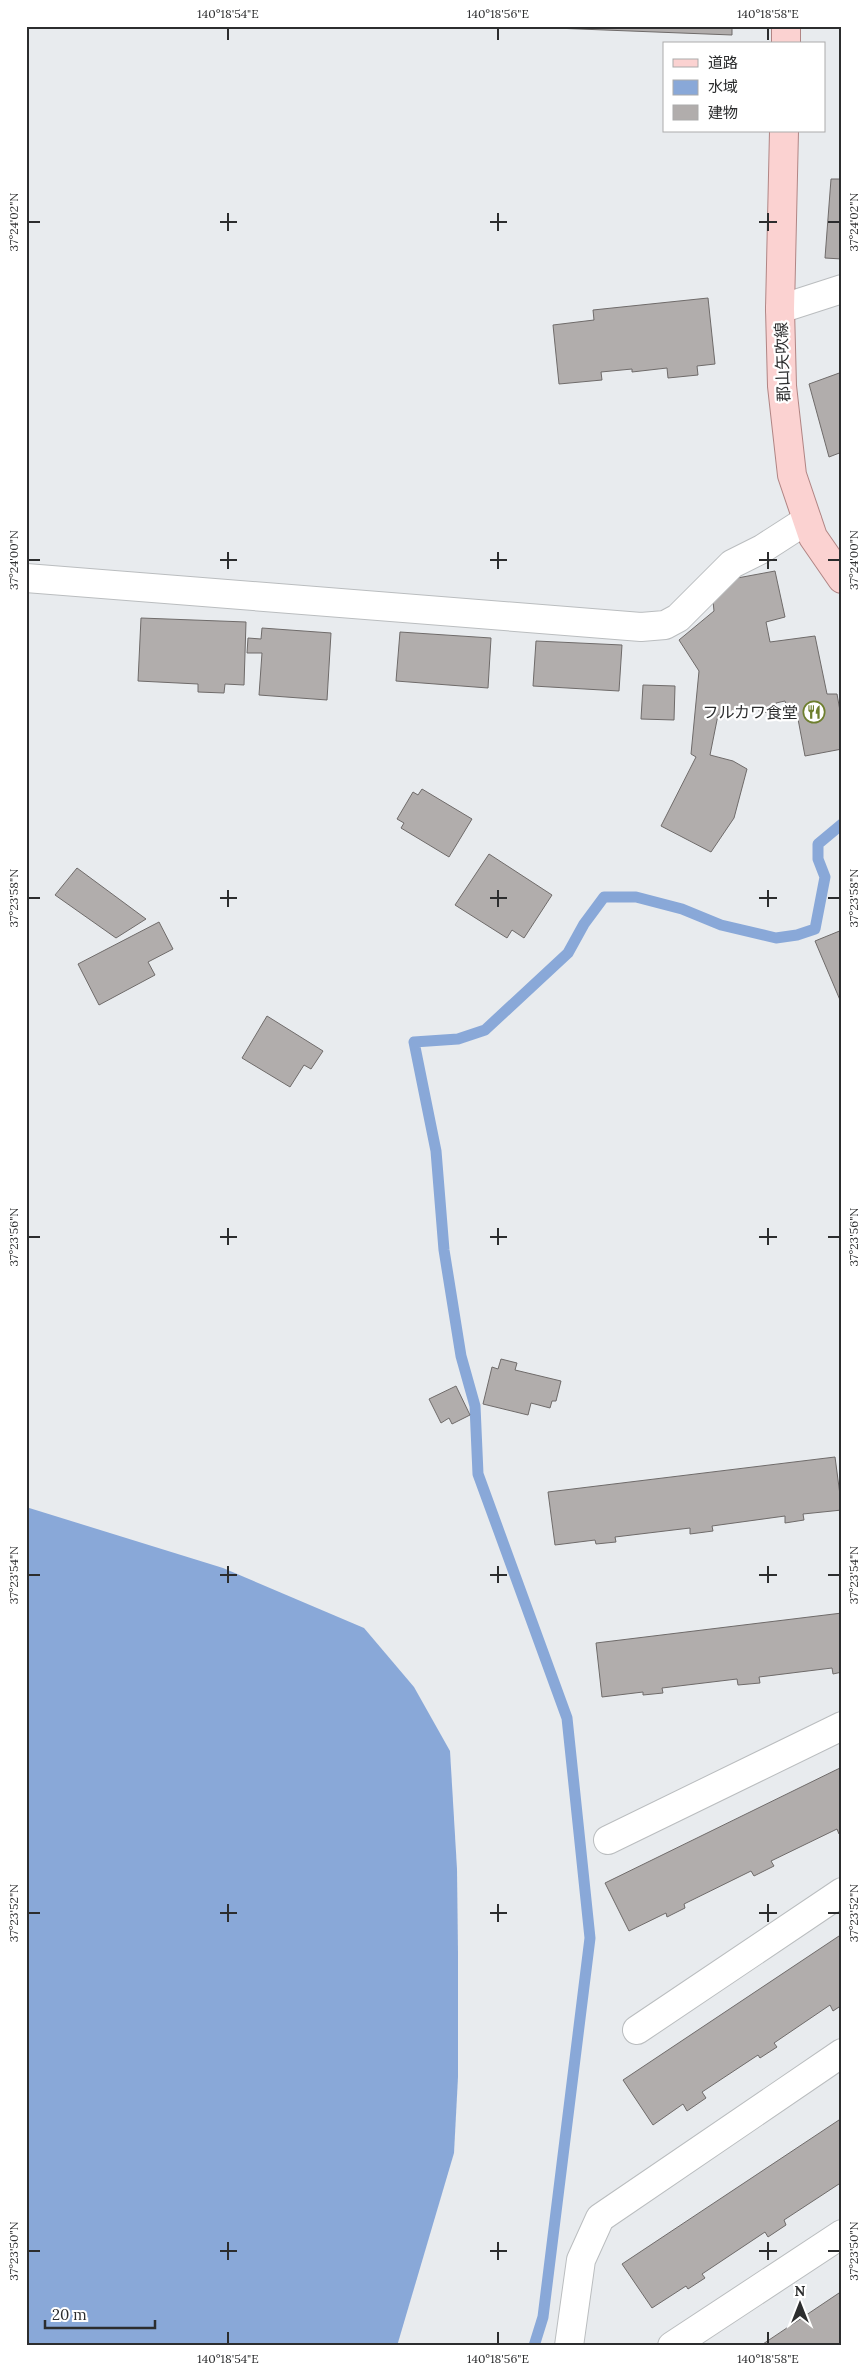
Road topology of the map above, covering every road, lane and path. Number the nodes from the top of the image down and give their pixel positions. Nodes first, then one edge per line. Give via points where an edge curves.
1 (786, 26) edge
2 (786, 42) edge
3 (784, 132) edge
4 (842, 289) edge
5 (780, 309) junction
6 (807, 520) junction
7 (26, 578) edge
8 (842, 580) edge
9 (842, 1726) edge
10 (608, 1840) dead end
11 (842, 1892) edge
12 (637, 2030) dead end
13 (842, 2053) edge
14 (842, 2234) edge
15 (569, 2346) edge
16 (672, 2346) edge

1 - 2 main road
3 - 5 main road, 郡山矢吹線
4 - 5 street
5 - 6 main road, 郡山矢吹線 via 782,386 792,475
6 - 7 street via 732,564 678,618 664,625 641,627
6 - 8 main road, 郡山矢吹線 via 813,536
9 - 10 street
11 - 12 street
13 - 15 street via 600,2218 580,2260
14 - 16 street

